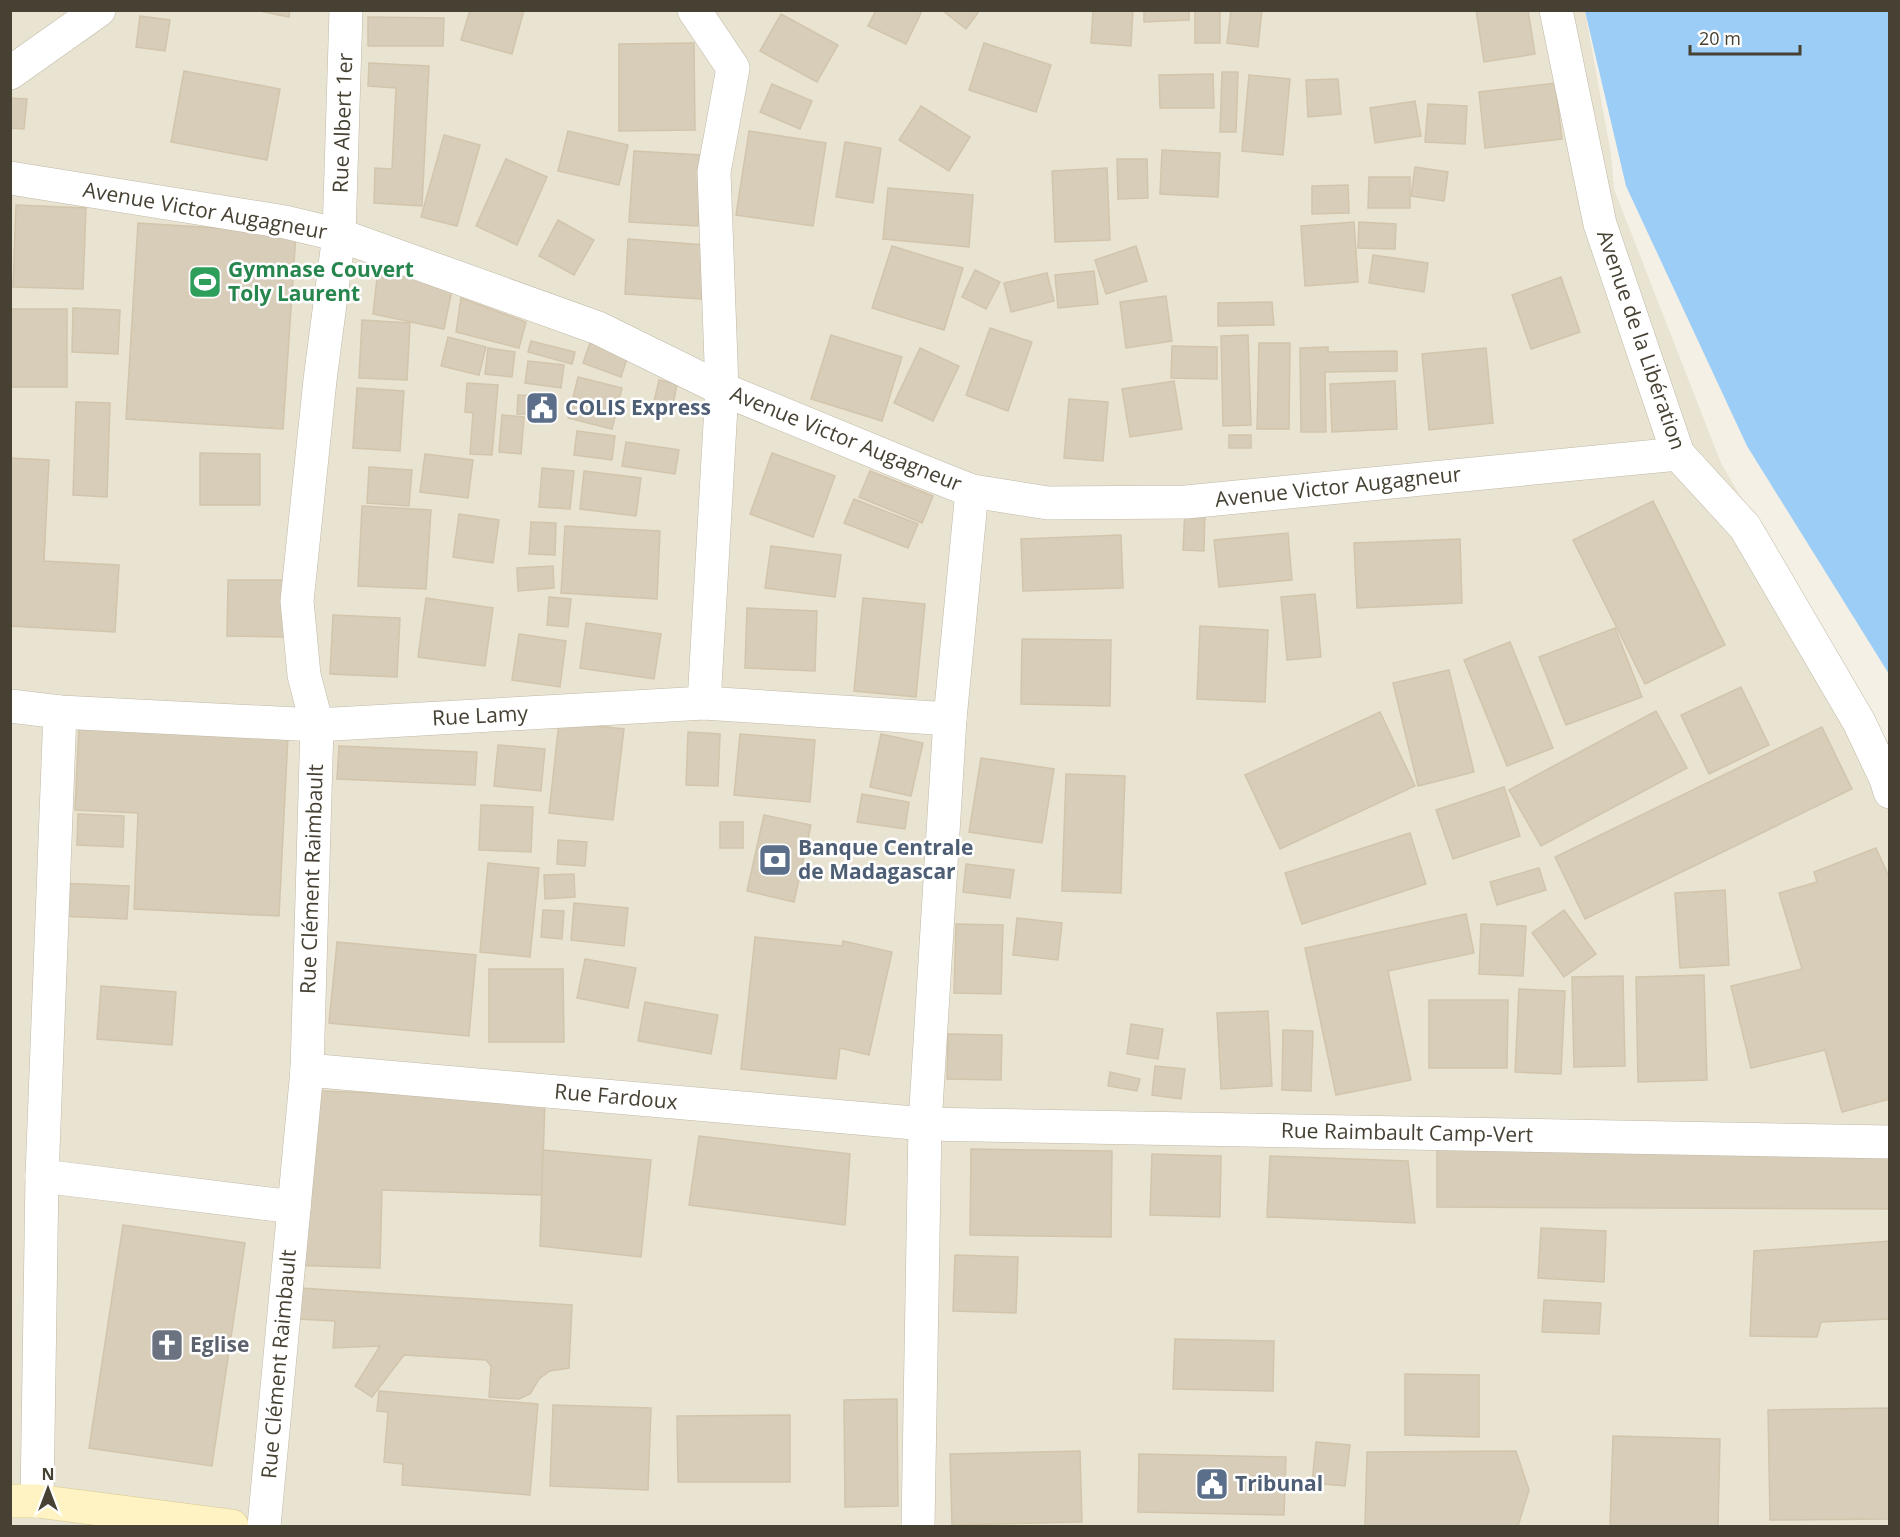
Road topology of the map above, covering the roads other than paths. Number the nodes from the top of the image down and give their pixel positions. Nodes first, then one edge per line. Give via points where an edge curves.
1 (99, 10) edge
2 (346, 10) edge
3 (694, 10) edge
4 (1556, 10) edge
5 (10, 73) edge
6 (10, 178) edge
7 (339, 235) junction
8 (723, 389) junction
9 (1678, 454) junction
10 (972, 491) junction
11 (704, 703) junction
12 (10, 706) edge
13 (60, 712) junction
14 (950, 718) junction
15 (317, 725) junction
16 (1890, 792) edge
17 (307, 1070) junction
18 (925, 1124) junction
19 (1890, 1142) edge
20 (42, 1176) junction
21 (294, 1207) junction
22 (19, 1498) edge
23 (232, 1527) edge
24 (264, 1527) edge
25 (918, 1527) edge

1 - 5 street
2 - 7 street, Rue Albert 1er
3 - 8 street via 733,68 714,172
4 - 9 street, Avenue de la Libération via 1600,224
6 - 7 street, Avenue Victor Augagneur via 285,222
7 - 8 street, Avenue Victor Augagneur via 598,328
7 - 15 street, Rue Clément Raimbault via 297,601 304,675
8 - 10 street, Avenue Victor Augagneur
8 - 11 street
9 - 10 street, Avenue Victor Augagneur via 1186,502 1048,503
9 - 16 street, Avenue de la Libération via 1745,527 1859,722
10 - 14 street
11 - 14 street, Rue Lamy
11 - 15 street, Rue Lamy
12 - 13 street, Rue Lamy
13 - 15 street, Rue Lamy
13 - 20 street
14 - 18 street
15 - 17 street, Rue Clément Raimbault
17 - 18 street, Rue Fardoux
17 - 21 street, Rue Clément Raimbault
18 - 19 street, Rue Raimbault Camp-Vert
18 - 25 street
20 - 21 street
20 - 22 street
21 - 24 street, Rue Clément Raimbault
22 - 23 main road

